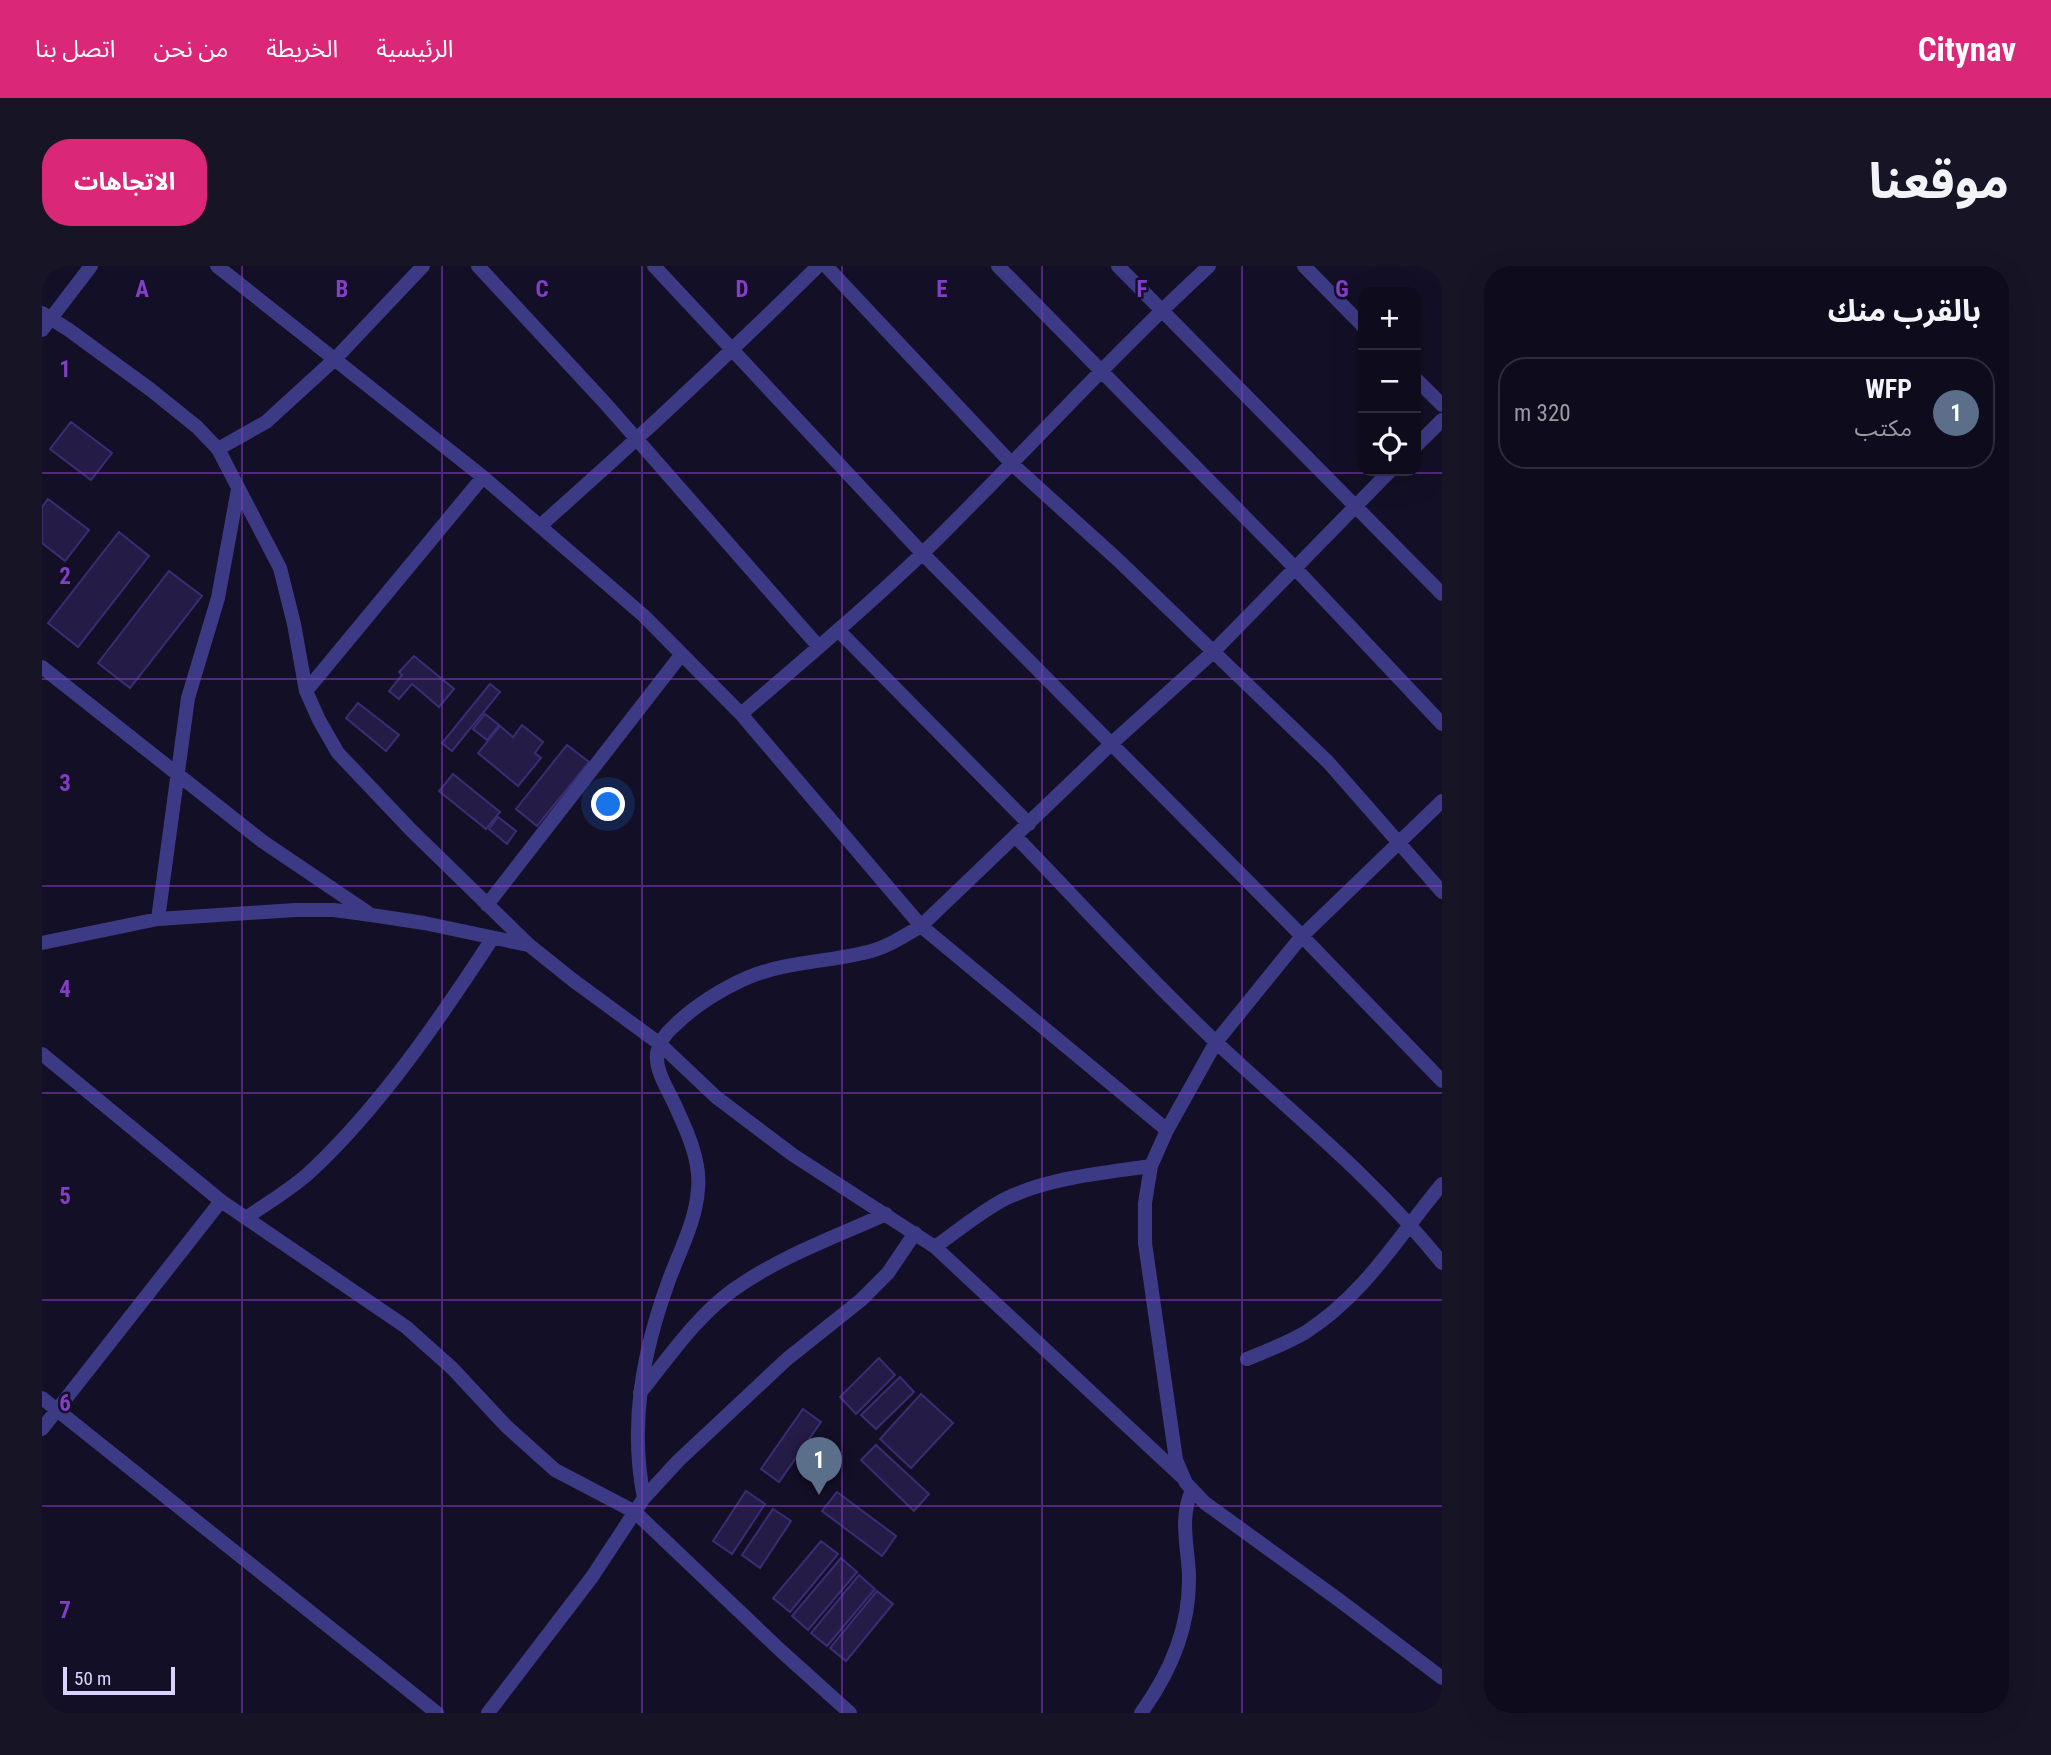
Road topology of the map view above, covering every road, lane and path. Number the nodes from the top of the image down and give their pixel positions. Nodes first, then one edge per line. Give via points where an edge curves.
1 (91, 266) edge
2 (217, 266) edge
3 (423, 266) edge
4 (478, 266) edge
5 (654, 266) edge
6 (818, 266) edge
7 (826, 266) edge
8 (998, 266) edge
9 (1118, 266) edge
10 (1209, 266) edge
11 (1304, 266) edge
12 (1161, 310) junction
13 (45, 321) edge
14 (1358, 321) edge
15 (733, 351) junction
16 (335, 359) junction
17 (1101, 370) junction
18 (1421, 384) edge
19 (1442, 405) edge
20 (1442, 420) edge
21 (638, 440) junction
22 (1421, 441) edge
23 (218, 449) junction
24 (1012, 464) junction
25 (1385, 476) edge
26 (483, 477) junction
27 (238, 489) junction
28 (1355, 506) junction
29 (541, 525) junction
30 (922, 553) junction
31 (1294, 567) junction
32 (1442, 594) edge
33 (838, 630) junction
34 (819, 647) junction
35 (1212, 653) junction
36 (681, 655) junction
37 (42, 667) edge
38 (306, 691) junction
39 (741, 714) junction
40 (1442, 724) edge
41 (1111, 744) junction
42 (178, 775) junction
43 (1442, 801) edge
44 (1029, 824) junction
45 (1016, 838) junction
46 (1400, 841) junction
47 (1442, 892) edge
48 (487, 905) junction
49 (371, 915) junction
50 (158, 919) junction
51 (921, 926) junction
52 (1301, 936) junction
53 (492, 939) junction
54 (42, 943) edge
55 (529, 945) junction
56 (1216, 1042) junction
57 (660, 1044) junction
58 (42, 1054) edge
59 (1442, 1081) edge
60 (1167, 1130) junction
61 (1152, 1166) junction
62 (1442, 1184) edge
63 (221, 1201) junction
64 (886, 1214) junction
65 (246, 1218) junction
66 (1410, 1223) junction
67 (915, 1233) junction
68 (935, 1247) junction
69 (1442, 1263) edge
70 (1247, 1359) dead end
71 (639, 1394) junction
72 (42, 1398) edge
73 (57, 1410) junction
74 (42, 1429) edge
75 (1182, 1477) junction
76 (1192, 1490) junction
77 (644, 1498) junction
78 (635, 1512) junction
79 (1442, 1678) edge
80 (437, 1713) edge
81 (488, 1713) edge
82 (850, 1713) edge
83 (1141, 1713) edge

1 - 13 street
2 - 16 street
3 - 16 street
4 - 21 street
5 - 15 street
6 - 15 street
7 - 24 street
8 - 17 street
9 - 12 street
10 - 12 street
11 - 14 street
12 - 17 street
12 - 28 street
13 - 23 street via 69,330 151,390
15 - 21 street
15 - 30 street
16 - 23 street via 266,422
16 - 26 street
17 - 24 street
17 - 31 street
18 - 19 street
20 - 22 street
21 - 29 street
21 - 34 street
23 - 27 street
24 - 30 street
24 - 35 street
25 - 28 street
26 - 29 street
26 - 38 street
27 - 38 street via 279,568
27 - 42 street via 218,598 188,698
28 - 31 street
28 - 32 street
29 - 36 street
30 - 33 street
30 - 41 street
31 - 35 street
31 - 40 street
33 - 34 street
33 - 44 street
34 - 39 street
35 - 41 street
35 - 46 street via 1328,762
36 - 39 street
36 - 48 street
37 - 42 street
38 - 48 street via 338,753
39 - 51 street
41 - 44 street
41 - 52 street
42 - 49 street via 262,841
42 - 50 street
43 - 46 street
44 - 45 street
45 - 51 street
45 - 56 street
46 - 47 street
46 - 52 street
48 - 55 street
49 - 50 street via 295,910
49 - 53 street
50 - 54 street
51 - 57 street via 865,953 750,976 683,1018
51 - 60 street
52 - 56 street
52 - 59 street
53 - 55 street
53 - 65 street via 425,1037 352,1128 309,1173
55 - 57 street
56 - 60 street
56 - 66 street via 1366,1177
57 - 64 street via 716,1097 793,1155
57 - 71 street via 658,1062 690,1140 698,1190 689,1228 654,1321
58 - 63 street
60 - 61 street
61 - 68 street via 1029,1189 998,1203
61 - 75 street via 1145,1203 1145,1243
62 - 66 street
63 - 65 street
63 - 73 street
64 - 67 street
64 - 71 street via 784,1259 732,1291 693,1327
65 - 78 street via 406,1327 555,1471
66 - 69 street
66 - 70 street via 1357,1292 1332,1314 1303,1334
67 - 68 street
67 - 77 street via 888,1273 861,1300 787,1359
68 - 75 street
71 - 77 street via 637,1438
72 - 73 street
73 - 74 street
73 - 80 street
75 - 76 street
76 - 79 street
76 - 83 street via 1184,1514 1189,1575 1183,1631
77 - 78 street
78 - 81 street
78 - 82 street

